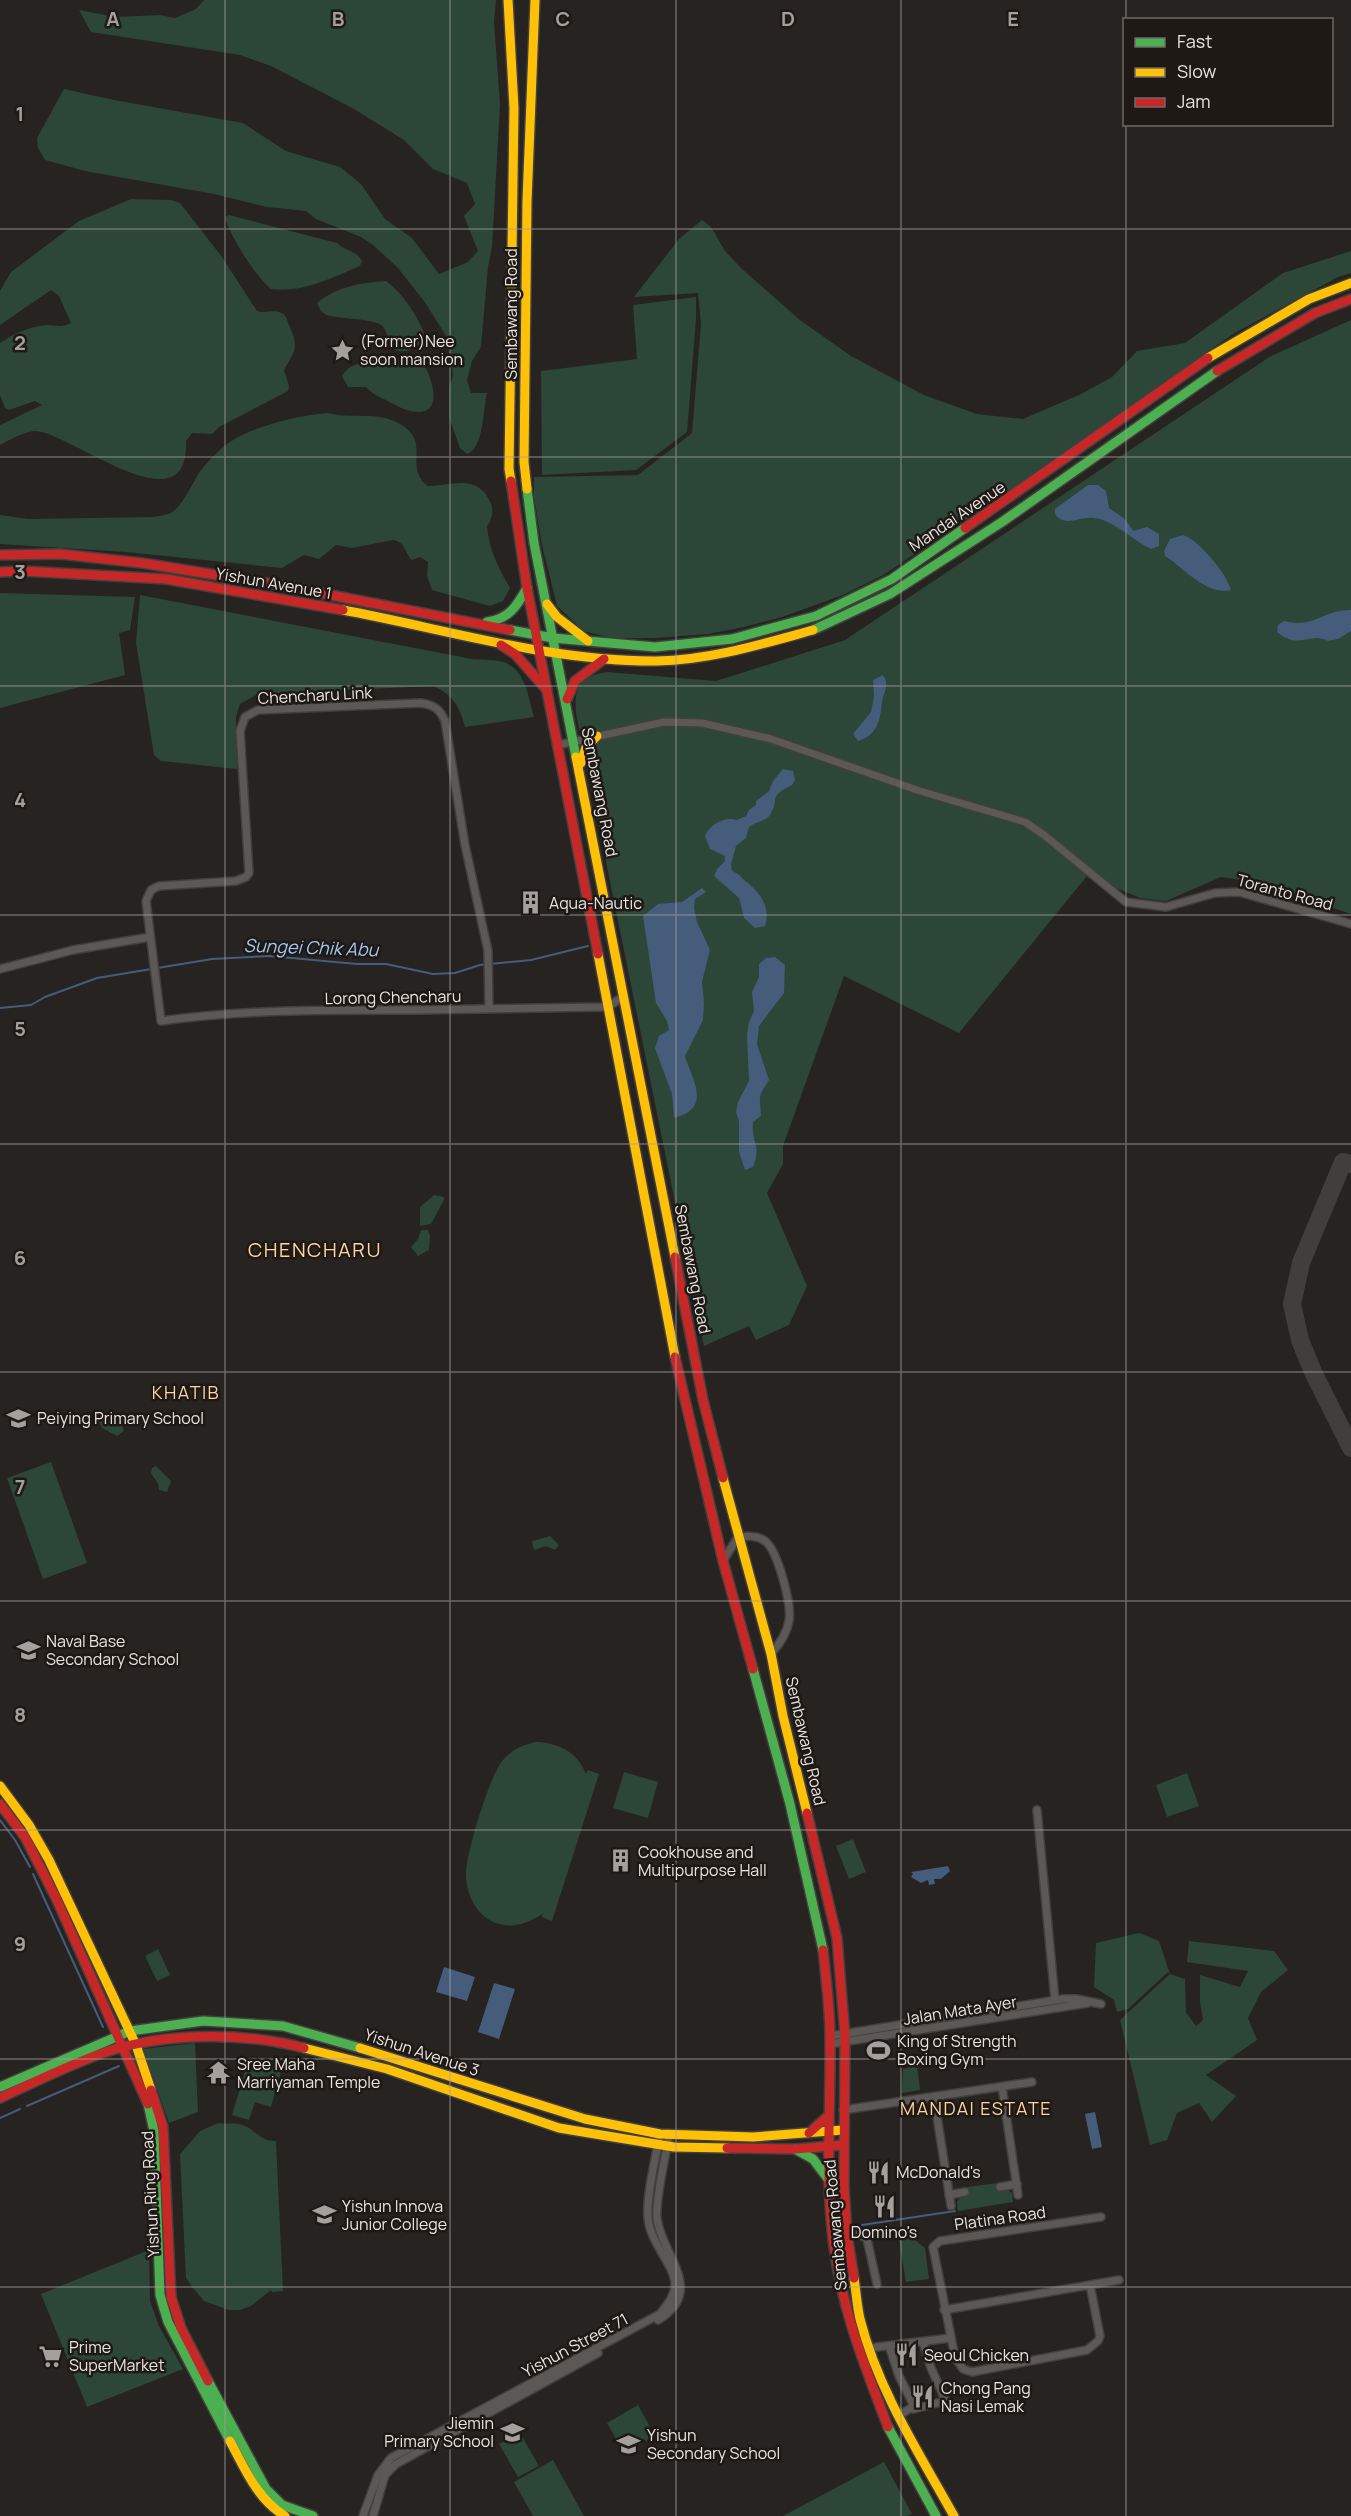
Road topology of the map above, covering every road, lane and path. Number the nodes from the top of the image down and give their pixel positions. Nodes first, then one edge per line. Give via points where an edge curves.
1 (508, 0) edge
2 (535, 0) edge
3 (1351, 283) edge
4 (1351, 299) edge
5 (0, 555) edge
6 (0, 572) edge
7 (526, 588) junction
8 (544, 601) junction
9 (471, 623) junction
10 (536, 635) junction
11 (553, 638) junction
12 (495, 642) junction
13 (591, 642) junction
14 (539, 651) junction
15 (556, 654) junction
16 (604, 659) junction
17 (548, 692) junction
18 (566, 702) junction
19 (597, 736) junction
20 (574, 741) junction
21 (558, 745) junction
22 (580, 768) junction
23 (1351, 924) edge
24 (150, 937) junction
25 (0, 969) edge
26 (624, 996) junction
27 (609, 1006) junction
28 (489, 1009) junction
29 (160, 1021) joint
30 (738, 1538) junction
31 (723, 1561) junction
32 (771, 1654) junction
33 (0, 1786) edge
34 (0, 1804) edge
35 (1037, 1810) dead end
36 (1055, 2000) junction
37 (130, 2031) junction
38 (119, 2035) junction
39 (865, 2035) junction
40 (845, 2039) junction
41 (830, 2040) junction
42 (136, 2046) junction
43 (124, 2047) junction
44 (1032, 2082) dead end
45 (1002, 2087) junction
46 (0, 2088) edge
47 (934, 2097) junction
48 (0, 2098) edge
49 (843, 2110) junction
50 (827, 2117) junction
51 (843, 2130) junction
52 (827, 2131) junction
53 (809, 2133) junction
54 (664, 2135) junction
55 (843, 2145) junction
56 (662, 2146) junction
57 (828, 2146) junction
58 (795, 2149) junction
59 (830, 2180) junction
60 (1017, 2184) junction
61 (1000, 2187) dead end
62 (965, 2192) dead end
63 (949, 2195) junction
64 (1018, 2195) dead end
65 (951, 2206) dead end
66 (1101, 2217) dead end
67 (660, 2228) junction
68 (650, 2233) junction
69 (848, 2235) junction
70 (1119, 2280) dead end
71 (877, 2284) dead end
72 (1090, 2285) junction
73 (944, 2310) junction
74 (950, 2338) junction
75 (923, 2342) junction
76 (889, 2346) junction
77 (869, 2349) junction
78 (913, 2409) junction
79 (898, 2416) junction
80 (285, 2516) edge
81 (313, 2516) edge
82 (363, 2516) edge
83 (372, 2516) edge
84 (936, 2516) edge
85 (954, 2516) edge

1 - 7 main road, Sembawang Road via 514,108 509,464
2 - 8 main road, Sembawang Road via 527,190 524,462
3 - 13 main road, Mandai Avenue via 1309,299 1215,353 892,579 825,612 732,639 655,647
4 - 16 main road, Mandai Avenue via 1315,313 1215,372 1002,522 890,594 813,630 730,653 657,661
5 - 9 main road, Yishun Avenue 1 via 60,554 142,562
6 - 12 main road, Yishun Avenue 1 via 166,579
7 - 9 main road via 507,618
7 - 10 main road, Sembawang Road
8 - 11 main road, Sembawang Road
8 - 13 main road via 562,621
9 - 10 main road, Yishun Avenue 1
10 - 11 main road, Mandai Avenue
10 - 14 main road, Sembawang Road
11 - 13 main road, Mandai Avenue
11 - 15 main road, Sembawang Road
12 - 14 main road, Yishun Avenue 1
12 - 17 main road via 515,654
14 - 15 main road, Mandai Avenue
14 - 17 main road, Sembawang Road
15 - 16 main road, Mandai Avenue
15 - 18 main road, Sembawang Road
16 - 18 main road via 575,681
17 - 21 main road, Sembawang Road
18 - 20 main road, Sembawang Road
19 - 20 street, Toranto Road
19 - 22 main road via 586,747
19 - 23 street, Toranto Road via 684,721 771,738 920,791 1024,822 1126,902 1173,906 1215,893 1239,891
20 - 21 street, Toranto Road
20 - 22 main road, Sembawang Road
21 - 27 main road, Sembawang Road
22 - 26 main road, Sembawang Road
24 - 25 street via 73,950
24 - 28 street, Chencharu Link via 146,901 155,887 236,881 249,873 240,731 245,717 258,710 433,705 445,721 488,955
24 - 29 street, Chencharu Link
26 - 27 street
26 - 30 main road, Sembawang Road via 703,1400
27 - 28 street, Lorong Chencharu
27 - 31 main road, Sembawang Road via 679,1376
28 - 29 street, Lorong Chencharu via 338,1010
30 - 31 street
30 - 32 main road, Sembawang Road
30 - 32 street via 747,1536 766,1542 776,1557 789,1608 789,1624
31 - 41 main road, Sembawang Road via 812,1893 823,1945
32 - 40 main road, Sembawang Road via 837,1938
33 - 37 main road, Yishun Ring Road via 49,1860
34 - 38 main road, Yishun Ring Road via 39,1864
35 - 36 street
36 - 39 street, Jalan Mata Ayer
36 - 39 street, Jalan Mata Ayer via 1097,2003
37 - 38 main road, Yishun Avenue 3
37 - 42 main road, Yishun Ring Road
37 - 54 main road, Yishun Avenue 3 via 204,2021 283,2026 585,2119
38 - 43 main road, Yishun Ring Road
38 - 46 main road, Yishun Avenue 3
39 - 40 street, Jalan Mata Ayer
40 - 41 street, Jalan Mata Ayer
40 - 49 main road, Sembawang Road
41 - 50 main road, Sembawang Road
42 - 43 main road, Yishun Avenue 3
42 - 56 main road, Yishun Avenue 3 via 200,2035 289,2044 387,2069 559,2128
42 - 81 main road, Yishun Ring Road via 163,2127 170,2290 181,2328 266,2489 282,2505
43 - 48 main road, Yishun Avenue 3 via 93,2056
43 - 80 main road, Yishun Ring Road via 153,2123 160,2295 168,2322 253,2485 270,2507
44 - 45 street
45 - 47 street
45 - 60 street
47 - 49 street
47 - 63 street
49 - 51 main road, Sembawang Road
50 - 52 main road, Sembawang Road
50 - 53 main road
51 - 52 main road, Yishun Avenue 3
51 - 55 main road, Sembawang Road
52 - 53 main road, Yishun Avenue 3
52 - 57 main road, Sembawang Road
53 - 54 main road, Yishun Avenue 3 via 753,2137
54 - 56 street, Yishun Street 71
55 - 57 main road, Yishun Avenue 3
55 - 69 main road, Sembawang Road
56 - 58 main road, Yishun Avenue 3
56 - 67 street, Yishun Street 71 via 657,2217
56 - 68 street, Yishun Street 71 via 647,2215
57 - 58 main road, Yishun Avenue 3
57 - 59 main road, Sembawang Road
58 - 59 main road via 813,2159
59 - 84 main road, Sembawang Road via 841,2284 855,2343 894,2441
60 - 61 street
60 - 64 street
62 - 63 street
63 - 65 street
66 - 73 street, Platina Road via 937,2242 933,2250
67 - 68 street
67 - 83 street, Yishun Street 71 via 681,2285 667,2314 396,2464 385,2475
68 - 82 street, Yishun Street 71 via 675,2286 660,2314 391,2458 378,2475
69 - 71 street via 867,2239
69 - 77 main road, Sembawang Road via 853,2281
70 - 72 street
72 - 73 street
72 - 74 street via 1100,2336 1084,2352 972,2372 958,2364
73 - 74 street
74 - 75 street
75 - 76 street
75 - 78 street via 946,2401
76 - 77 street
76 - 78 street
77 - 79 main road, Sembawang Road
78 - 79 street
79 - 85 main road, Sembawang Road

